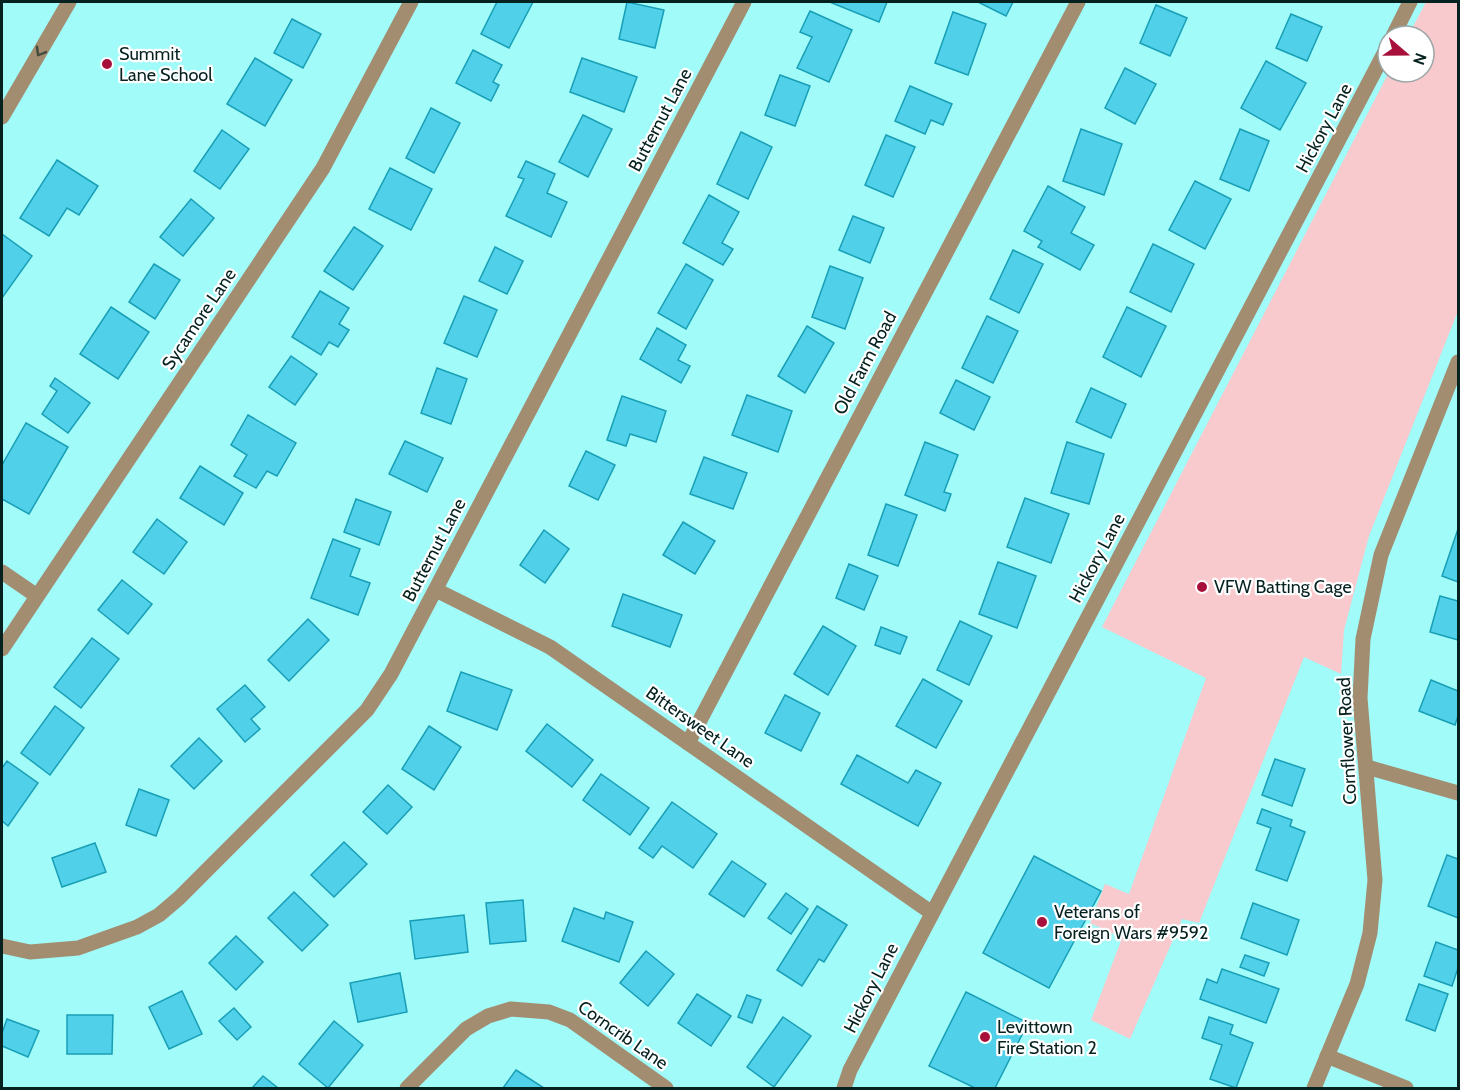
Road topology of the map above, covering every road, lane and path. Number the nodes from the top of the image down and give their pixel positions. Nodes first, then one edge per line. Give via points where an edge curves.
1 (69, 2) edge
2 (411, 2) edge
3 (744, 2) edge
4 (1078, 2) edge
5 (1410, 2) edge
6 (1399, 24) edge
7 (1376, 69) edge
8 (2, 117) edge
9 (1458, 362) edge
10 (2, 572) edge
11 (436, 590) junction
12 (37, 596) junction
13 (2, 649) edge
14 (688, 742) junction
15 (1367, 767) junction
16 (1458, 793) edge
17 (932, 913) junction
18 (2, 946) edge
19 (1327, 1056) junction
20 (407, 1089) edge
21 (666, 1089) edge
22 (844, 1089) edge
23 (1314, 1089) edge
24 (1406, 1089) edge

1 -> 8 street
2 - 12 street, Sycamore Lane via 323,168
3 - 11 street, Butternut Lane
4 - 14 street, Old Farm Road
5 - 6 street
7 - 17 street, Hickory Lane
9 - 15 street, Cornflower Road via 1381,555 1363,639 1360,698
10 - 12 street
11 - 14 street, Bittersweet Lane via 550,647
11 - 18 street, Butternut Lane via 392,674 367,710 159,915 78,948 30,952
12 - 13 street, Sycamore Lane
14 - 17 street, Bittersweet Lane
15 - 16 street
15 - 19 street, Cornflower Road via 1375,880 1370,933 1357,984
17 - 22 street, Hickory Lane via 850,1070
19 - 23 street, Cornflower Road
19 - 24 street
20 - 21 street, Corncrib Lane via 466,1029 488,1016 512,1009 549,1012 570,1020

